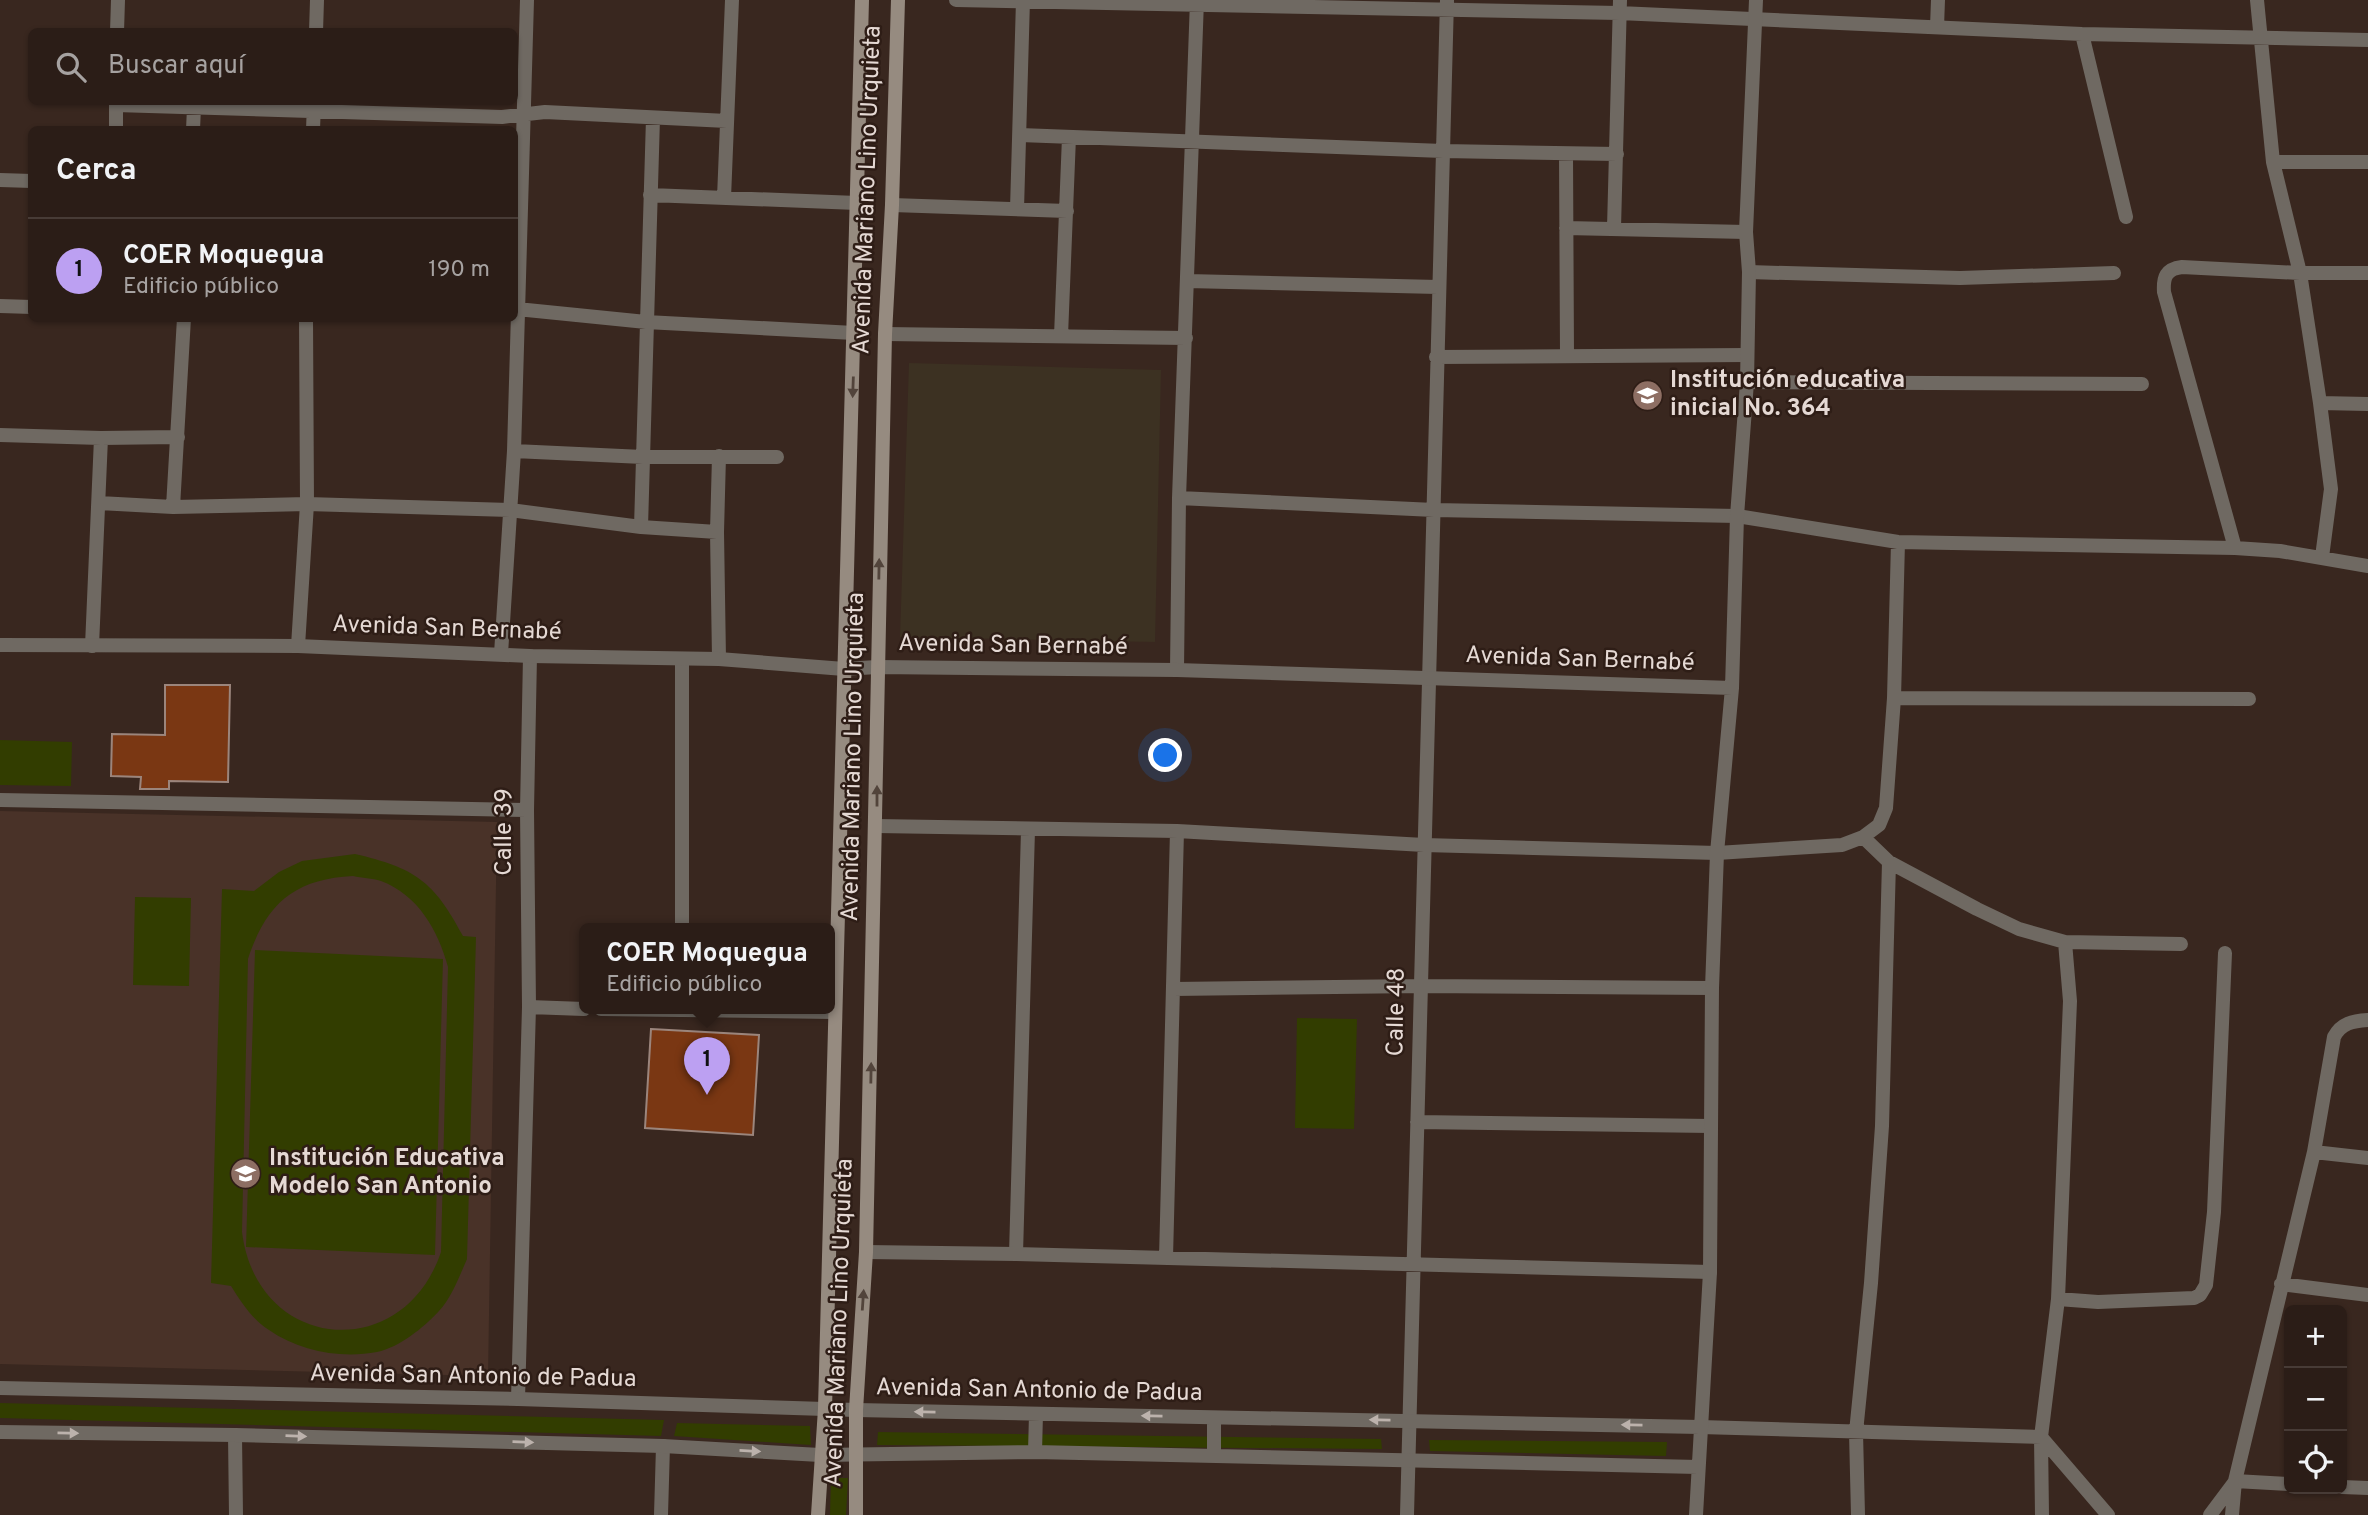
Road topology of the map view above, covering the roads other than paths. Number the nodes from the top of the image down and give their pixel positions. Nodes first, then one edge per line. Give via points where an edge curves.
1 (118, 0) edge
2 (317, 0) edge
3 (527, 0) edge
4 (732, 0) edge
5 (862, 0) edge
6 (898, 0) edge
7 (956, 0) edge
8 (1756, 0) edge
9 (1938, 0) edge
10 (2257, 0) edge
11 (1023, 1) edge
12 (1197, 2) edge
13 (1447, 5) edge
14 (1619, 6) edge
15 (1756, 19) junction
16 (1937, 27) junction
17 (117, 28) edge
18 (316, 28) edge
19 (2082, 34) junction
20 (2260, 38) junction
21 (2368, 40) edge
22 (116, 105) edge
23 (155, 105) edge
24 (194, 107) junction
25 (314, 107) edge
26 (524, 115) junction
27 (653, 118) junction
28 (727, 121) junction
29 (116, 126) edge
30 (193, 126) edge
31 (313, 126) edge
32 (1020, 135) junction
33 (1069, 137) junction
34 (1192, 142) junction
35 (1443, 151) junction
36 (1566, 154) junction
37 (1617, 155) junction
38 (2273, 162) junction
39 (2368, 162) edge
40 (0, 180) edge
41 (28, 181) edge
42 (650, 195) junction
43 (724, 198) junction
44 (857, 203) junction
45 (892, 205) junction
46 (1017, 209) junction
47 (1067, 211) junction
48 (2126, 217) dead end
49 (1566, 228) junction
50 (1614, 228) junction
51 (1746, 232) junction
52 (1749, 272) junction
53 (2114, 273) dead end
54 (2300, 273) junction
55 (2368, 273) edge
56 (518, 281) edge
57 (1187, 281) junction
58 (1438, 288) junction
59 (0, 306) edge
60 (28, 307) edge
61 (518, 309) edge
62 (646, 321) junction
63 (184, 322) edge
64 (306, 322) edge
65 (517, 322) edge
66 (854, 333) junction
67 (885, 334) junction
68 (1061, 336) junction
69 (1186, 338) junction
70 (1567, 355) junction
71 (1747, 355) junction
72 (1436, 357) junction
73 (1747, 382) junction
74 (2142, 384) dead end
75 (2320, 403) junction
76 (2368, 404) edge
77 (0, 435) edge
78 (178, 437) junction
79 (101, 438) junction
80 (514, 451) junction
81 (719, 456) junction
82 (643, 457) junction
83 (777, 457) dead end
84 (1180, 498) junction
85 (99, 503) junction
86 (307, 505) junction
87 (173, 507) junction
88 (510, 510) junction
89 (1434, 510) junction
90 (1737, 516) junction
91 (640, 527) junction
92 (718, 532) junction
93 (1898, 542) junction
94 (2235, 548) junction
95 (2322, 557) junction
96 (2368, 566) edge
97 (0, 645) edge
98 (92, 646) junction
99 (298, 646) junction
100 (501, 654) junction
101 (530, 656) junction
102 (682, 659) junction
103 (719, 659) junction
104 (877, 667) junction
105 (844, 669) junction
106 (1177, 670) junction
107 (1429, 678) junction
108 (1732, 688) junction
109 (1894, 698) junction
110 (2249, 699) dead end
111 (0, 800) edge
112 (527, 810) junction
113 (876, 826) junction
114 (1027, 830) junction
115 (1177, 831) junction
116 (1863, 837) junction
117 (1424, 845) junction
118 (1717, 853) junction
119 (1889, 862) junction
120 (682, 923) edge
121 (2065, 942) junction
122 (2181, 944) dead end
123 (2225, 953) dead end
124 (1421, 986) junction
125 (1712, 988) junction
126 (1173, 989) junction
127 (529, 1007) junction
128 (579, 1009) edge
129 (835, 1012) edge
130 (835, 1014) edge
131 (2368, 1020) edge
132 (1417, 1122) junction
133 (1711, 1125) junction
134 (2314, 1152) junction
135 (2368, 1158) edge
136 (866, 1252) junction
137 (1016, 1254) junction
138 (1166, 1258) junction
139 (1414, 1264) junction
140 (1710, 1272) junction
141 (2281, 1284) junction
142 (2368, 1295) edge
143 (2058, 1299) junction
144 (0, 1388) edge
145 (518, 1399) junction
146 (825, 1409) junction
147 (856, 1410) junction
148 (1036, 1414) junction
149 (1214, 1418) junction
150 (1410, 1421) junction
151 (1700, 1427) junction
152 (0, 1432) edge
153 (1856, 1432) junction
154 (235, 1434) junction
155 (2041, 1437) junction
156 (663, 1446) junction
157 (1035, 1452) junction
158 (857, 1454) junction
159 (821, 1455) junction
160 (1213, 1455) junction
161 (1409, 1459) junction
162 (1698, 1467) junction
163 (2235, 1482) junction
164 (2284, 1484) edge
165 (2347, 1487) edge
166 (2368, 1488) edge
167 (236, 1515) edge
168 (661, 1515) edge
169 (818, 1515) edge
170 (856, 1515) edge
171 (1407, 1515) edge
172 (1696, 1515) edge
173 (1858, 1515) edge
174 (2042, 1515) edge
175 (2108, 1515) edge
176 (2210, 1515) edge
177 (2232, 1515) edge

1 - 17 street
2 - 18 street
3 - 26 street
4 - 28 street
5 - 44 main road, Avenida Mariano Lino Urquieta
6 - 45 main road, Avenida Mariano Lino Urquieta
7 - 11 street
8 - 15 street
9 - 16 street
10 - 20 street
11 - 12 street
11 - 32 street
12 - 13 street
12 - 34 street
13 - 14 street
13 - 35 street, Calle 48
14 - 15 street
14 - 37 street
15 - 16 street
15 - 51 street
16 - 19 street
19 - 20 street
19 - 48 street
20 - 21 street
20 - 38 street
22 - 29 street
23 - 24 street
24 - 25 street
24 - 30 street
25 - 26 street
25 - 31 street
26 - 27 street
26 - 56 street
27 - 28 street
27 - 42 street
28 - 43 street
32 - 33 street
32 - 46 street
33 - 34 street
33 - 47 street
34 - 35 street
34 - 57 street
35 - 36 street
35 - 58 street, Calle 48
36 - 37 street
36 - 49 street
37 - 50 street
38 - 39 street
38 - 54 street
40 - 41 street
42 - 43 street
42 - 62 street
43 - 44 street
44 - 66 main road, Avenida Mariano Lino Urquieta
45 - 46 street
45 - 67 main road, Avenida Mariano Lino Urquieta
46 - 47 street
47 - 68 street
49 - 50 street
49 - 70 street
50 - 51 street
51 - 52 street
52 - 53 street via 1959,278
52 - 71 street
54 - 55 street
54 - 75 street
54 - 94 street via 2182,267 2172,268 2163,280
57 - 58 street
57 - 69 street
58 - 72 street, Calle 48
59 - 60 street
61 - 62 street
62 - 66 street
62 - 82 street
63 - 78 street
64 - 86 street
65 - 80 street
66 -> 105 main road, Avenida Mariano Lino Urquieta
67 - 68 street
104 -> 67 main road, Avenida Mariano Lino Urquieta
68 - 69 street
69 - 84 street
70 - 71 street
70 - 72 street
71 - 73 street
72 - 89 street, Calle 48
73 - 74 street
73 - 90 street
75 - 76 street
75 - 95 street via 2331,489
77 - 79 street
78 - 79 street
78 - 87 street
79 - 85 street
80 - 82 street
80 - 88 street
81 - 82 street
81 - 83 street
81 - 92 street
82 - 91 street
84 - 89 street
84 - 106 street
85 - 87 street
85 - 98 street
86 - 87 street
86 - 88 street
86 - 99 street
88 - 91 street
88 - 100 street
89 - 90 street
89 - 107 street, Calle 48
90 - 93 street
90 - 108 street
91 - 92 street
92 - 103 street
93 - 94 street
93 - 109 street
94 - 95 street
95 - 96 street
97 - 98 street, Avenida San Bernabé
98 - 99 street, Avenida San Bernabé
99 - 100 street, Avenida San Bernabé
100 - 101 street, Avenida San Bernabé
101 - 102 street, Avenida San Bernabé
101 - 112 street, Calle 39
102 - 103 street, Avenida San Bernabé
102 - 120 street
103 - 105 street, Avenida San Bernabé
104 - 105 street, Avenida San Bernabé
104 - 106 street, Avenida San Bernabé
113 -> 104 main road, Avenida Mariano Lino Urquieta
105 - 129 main road, Avenida Mariano Lino Urquieta
106 - 107 street, Avenida San Bernabé
107 - 108 street, Avenida San Bernabé
107 - 117 street, Calle 48
108 - 118 street
109 - 110 street
109 - 116 street via 1886,808 1879,825
111 - 112 street
112 - 127 street, Calle 39
113 - 114 street
136 -> 113 main road, Avenida Mariano Lino Urquieta
114 - 115 street
114 - 137 street
115 - 117 street
115 - 126 street
116 - 118 street via 1843,845
116 - 119 street
117 - 118 street
117 - 124 street, Calle 48
118 - 125 street
119 - 121 street via 2019,929
119 - 153 street via 1882,1126
121 - 122 street
121 - 143 street via 2070,1001
123 - 143 street via 2214,1212 2206,1285 2194,1298
124 - 125 street
124 - 126 street
124 - 132 street, Calle 48
125 - 133 street
126 - 138 street
127 - 128 street
127 - 145 street, Calle 39
130 - 146 main road, Avenida Mariano Lino Urquieta
131 - 134 street via 2343,1026 2334,1037
132 - 133 street
132 - 139 street, Calle 48
133 - 140 street
134 - 135 street
134 - 141 street
136 - 137 street
147 -> 136 main road, Avenida Mariano Lino Urquieta
137 - 138 street
138 - 139 street
139 - 140 street
139 - 150 street, Calle 48
140 - 151 street
141 - 142 street
141 - 163 street
143 - 155 street
144 - 145 street, Avenida San Antonio de Padua
145 - 146 street, Avenida San Antonio de Padua
146 - 147 street, Avenida San Antonio de Padua
146 - 159 main road, Avenida Mariano Lino Urquieta
148 -> 147 street, Avenida San Antonio de Padua
147 - 158 main road, Avenida Mariano Lino Urquieta
149 -> 148 street, Avenida San Antonio de Padua
148 - 157 street
150 -> 149 street, Avenida San Antonio de Padua
149 - 160 street
151 -> 150 street, Avenida San Antonio de Padua
150 - 161 street, Calle 48
151 - 153 street, Avenida San Antonio de Padua
151 - 162 street
152 -> 154 street
153 - 155 street, Avenida San Antonio de Padua
153 - 173 street
154 -> 156 street
154 - 167 street
155 - 174 street
155 - 175 street
156 -> 159 street
156 - 168 street
157 - 158 street
157 - 160 street
158 - 159 street
158 - 170 main road, Avenida Mariano Lino Urquieta
159 - 169 main road, Avenida Mariano Lino Urquieta
160 - 161 street
161 - 162 street
161 - 171 street, Calle 48
162 - 172 street
163 - 164 street
163 - 176 street
163 - 177 street
165 - 166 street

